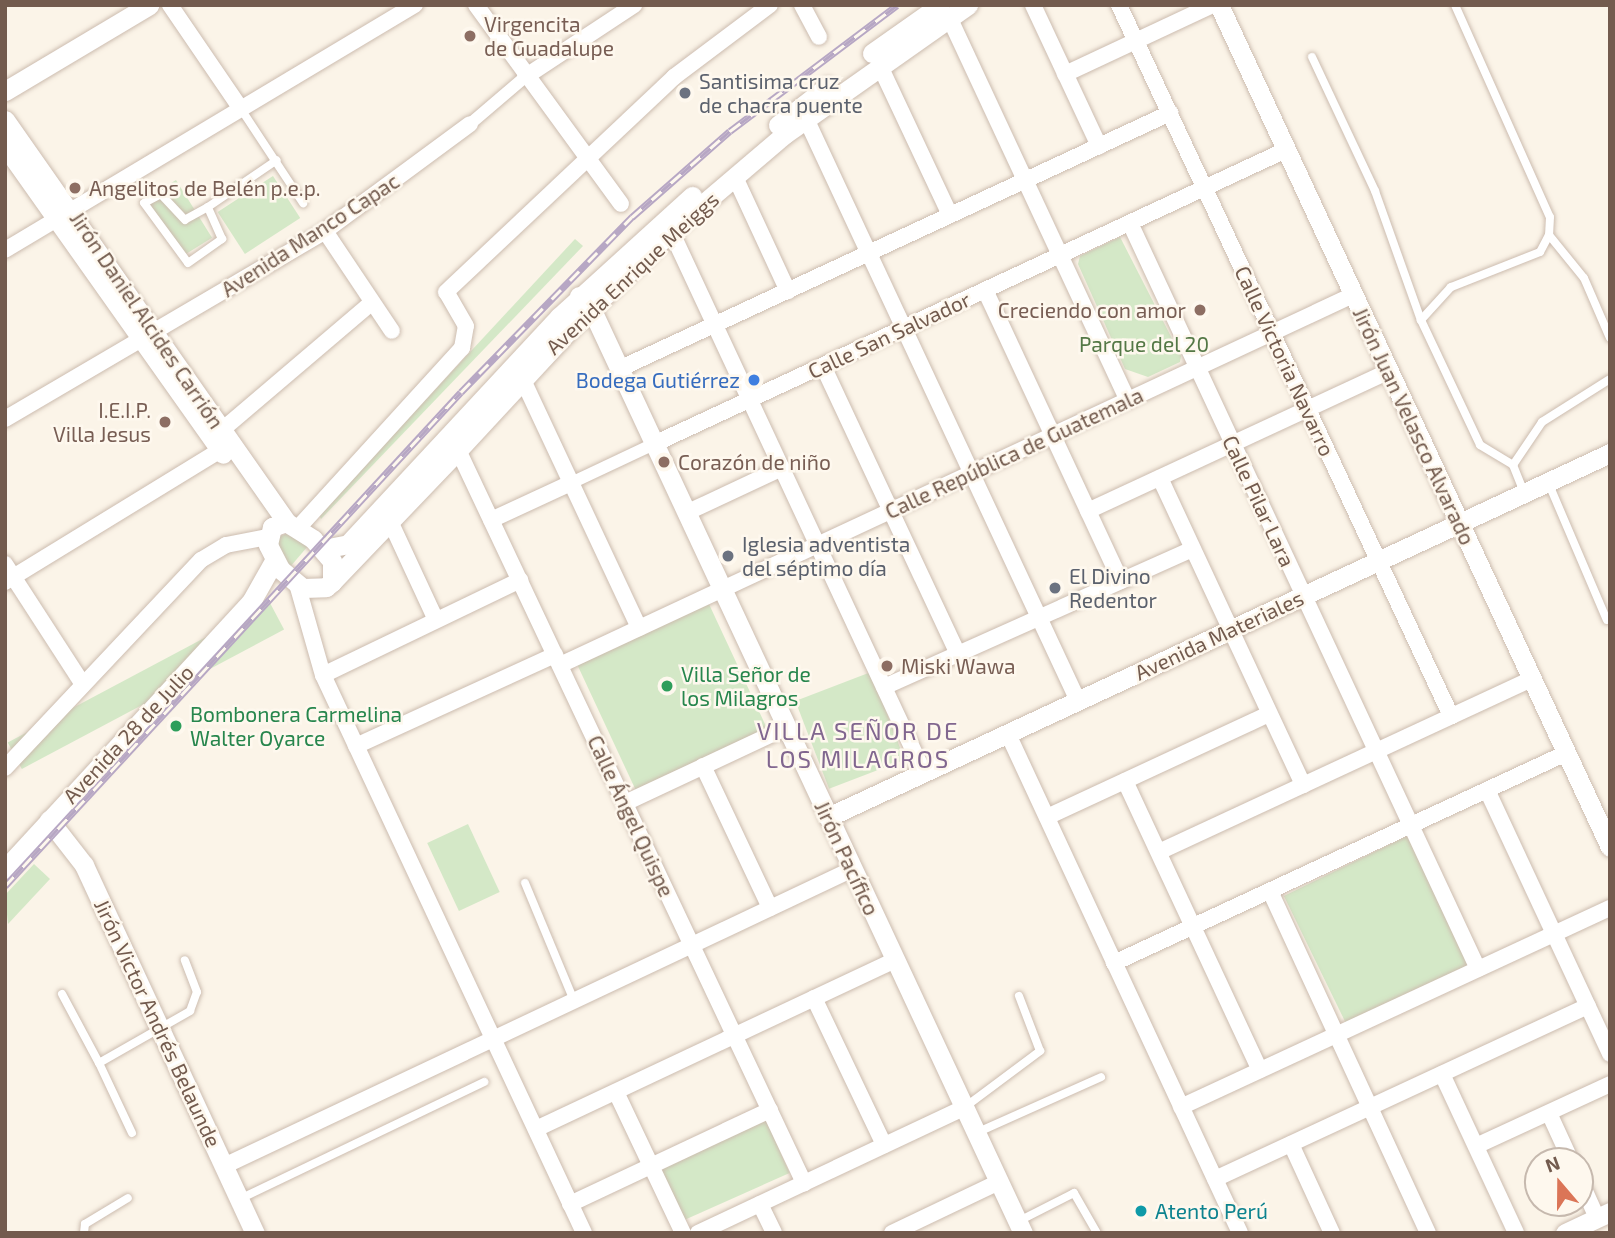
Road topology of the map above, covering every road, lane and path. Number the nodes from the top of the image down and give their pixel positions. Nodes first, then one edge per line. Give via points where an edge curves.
1 (149, 5) edge
2 (170, 5) edge
3 (415, 5) edge
4 (476, 5) edge
5 (634, 5) edge
6 (770, 5) edge
7 (802, 5) edge
8 (968, 5) edge
9 (1033, 5) edge
10 (1119, 5) edge
11 (1212, 5) edge
12 (1219, 5) edge
13 (1455, 5) edge
14 (945, 11) edge
15 (819, 37) dead end
16 (1136, 41) junction
17 (1312, 57) dead end
18 (879, 64) junction
19 (1065, 74) junction
20 (525, 78) junction
21 (5, 91) edge
22 (241, 109) junction
23 (803, 112) junction
24 (1170, 113) junction
25 (5, 120) edge
26 (470, 124) joint
27 (5, 146) edge
28 (1099, 146) junction
29 (1286, 150) junction
30 (584, 157) junction
31 (276, 160) junction
32 (734, 177) junction
33 (1025, 180) junction
34 (1205, 188) junction
35 (303, 203) dead end
36 (621, 204) dead end
37 (208, 207) junction
38 (65, 215) junction
39 (950, 215) junction
40 (1130, 223) junction
41 (325, 231) junction
42 (671, 231) junction
43 (1549, 235) junction
44 (5, 250) edge
45 (869, 253) junction
46 (1060, 255) junction
47 (985, 290) junction
48 (788, 291) junction
49 (1353, 295) junction
50 (585, 302) junction
51 (370, 304) junction
52 (1421, 320) junction
53 (715, 325) junction
54 (904, 328) junction
55 (393, 331) dead end
56 (1272, 333) junction
57 (149, 335) junction
58 (1610, 338) edge
59 (823, 366) junction
60 (1197, 368) junction
61 (619, 369) junction
62 (1389, 371) junction
63 (522, 378) junction
64 (1610, 379) edge
65 (750, 400) junction
66 (1128, 400) junction
67 (1308, 409) junction
68 (5, 419) edge
69 (1053, 435) junction
70 (224, 441) junction
71 (654, 444) junction
72 (1233, 444) junction
73 (458, 450) junction
74 (1610, 453) edge
75 (1513, 466) junction
76 (782, 468) junction
77 (972, 473) junction
78 (1160, 478) junction
79 (1548, 482) junction
80 (571, 483) junction
81 (1524, 494) junction
82 (891, 511) junction
83 (1088, 511) junction
84 (686, 513) junction
85 (491, 520) junction
86 (390, 521) junction
87 (1460, 524) junction
88 (280, 530) junction
89 (818, 545) junction
90 (323, 549) junction
91 (353, 549) junction
92 (1193, 549) junction
93 (274, 561) junction
94 (1379, 561) junction
95 (8, 574) edge
96 (520, 580) junction
97 (293, 581) junction
98 (1121, 581) junction
99 (332, 582) junction
100 (722, 589) junction
101 (1304, 596) junction
102 (252, 600) junction
103 (1039, 618) junction
104 (436, 620) junction
105 (1607, 620) dead end
106 (639, 628) junction
107 (1231, 630) junction
108 (958, 654) junction
109 (557, 660) junction
110 (323, 675) junction
111 (1532, 679) junction
112 (82, 683) junction
113 (884, 687) junction
114 (1078, 701) junction
115 (1269, 713) junction
116 (1451, 716) junction
117 (787, 727) junction
118 (1008, 734) junction
119 (356, 746) junction
120 (1376, 751) junction
121 (1566, 753) junction
122 (704, 766) junction
123 (5, 768) edge
124 (924, 773) junction
125 (1125, 780) junction
126 (1303, 785) junction
127 (1487, 790) junction
128 (625, 803) junction
129 (828, 817) junction
130 (1047, 817) junction
131 (49, 820) junction
132 (1411, 825) junction
133 (1610, 847) edge
134 (1159, 852) junction
135 (5, 869) edge
136 (853, 869) junction
137 (525, 883) dead end
138 (1269, 891) junction
139 (770, 908) junction
140 (1610, 908) edge
141 (1193, 926) junction
142 (1554, 934) junction
143 (692, 945) junction
144 (185, 960) dead end
145 (895, 960) junction
146 (1114, 963) junction
147 (1478, 969) junction
148 (62, 994) dead end
149 (1019, 996) dead end
150 (814, 998) junction
151 (574, 1001) junction
152 (1588, 1006) junction
153 (160, 1028) junction
154 (1336, 1034) junction
155 (735, 1036) junction
156 (493, 1039) junction
157 (1610, 1054) edge
158 (99, 1063) junction
159 (1260, 1070) junction
160 (1443, 1073) junction
161 (1101, 1077) dead end
162 (484, 1082) dead end
163 (1610, 1084) edge
164 (616, 1092) junction
165 (1181, 1107) junction
166 (1370, 1107) junction
167 (964, 1108) junction
168 (770, 1110) junction
169 (1549, 1113) junction
170 (536, 1129) junction
171 (131, 1133) dead end
172 (976, 1133) junction
173 (1291, 1144) junction
174 (884, 1145) junction
175 (1476, 1146) junction
176 (1565, 1147) edge
177 (224, 1166) junction
178 (651, 1166) junction
179 (1215, 1179) junction
180 (999, 1182) junction
181 (804, 1183) junction
182 (128, 1198) dead end
183 (240, 1199) junction
184 (1594, 1200) edge
185 (760, 1203) junction
186 (570, 1204) junction
187 (1604, 1215) edge
188 (1020, 1227) edge
189 (83, 1233) edge
190 (255, 1233) edge
191 (584, 1233) edge
192 (682, 1233) edge
193 (698, 1233) edge
194 (774, 1233) edge
195 (892, 1233) edge
196 (1097, 1233) edge
197 (1240, 1233) edge
198 (1332, 1233) edge
199 (1428, 1233) edge
200 (1517, 1233) edge
201 (1565, 1233) edge

1 - 21 street
2 - 22 street
3 - 22 street
4 - 20 street
5 - 20 street, Avenida Manco Capac
6 - 30 street
7 - 15 street
8 - 14 street, Avenida Enrique Meiggs
9 - 19 street
10 - 16 street, Calle Victoria Navarro
11 - 16 street
12 - 29 street, Jirón Juan Velasco Alvarado
13 - 43 lane via 1550,217
14 - 18 street, Avenida Enrique Meiggs
14 - 23 street, Avenida Enrique Meiggs
14 - 33 street
16 - 19 street
16 - 24 street, Calle Victoria Navarro
17 - 52 lane via 1370,180
18 - 23 street, Avenida Enrique Meiggs
18 - 39 street
19 - 28 street
20 - 26 street, Avenida Manco Capac
20 - 30 street
22 - 31 lane
22 - 38 street
23 - 32 street, Avenida Enrique Meiggs
23 - 45 street
23 - 50 street, Avenida Enrique Meiggs
24 - 28 street
24 - 34 street, Calle Victoria Navarro
25 - 38 street, Jirón Daniel Alcides Carrión
26 - 41 street, Avenida Manco Capac
27 - 38 street, Jirón Daniel Alcides Carrión
28 - 33 street
29 - 34 street, Calle San Salvador
29 - 49 street, Jirón Juan Velasco Alvarado
30 - 36 street
30 - 88 street via 446,292 466,326 462,348
31 - 35 lane
31 - 37 lane
32 - 42 street, Avenida Enrique Meiggs
32 - 48 street
33 - 39 street
33 - 46 street
34 - 40 street, Calle San Salvador
34 - 56 street, Calle Victoria Navarro
37 - 37 lane via 185,220 161,194 145,197 144,204 186,264 222,239
38 - 44 street
38 - 57 street, Jirón Daniel Alcides Carrión
39 - 45 street
40 - 46 street, Calle San Salvador
40 - 60 street, Calle Pilar Lara
41 - 51 street
41 - 57 street, Avenida Manco Capac
42 - 50 street, Avenida Enrique Meiggs
42 - 53 street
43 - 52 lane via 1540,252 1451,287
43 - 58 lane via 1584,278
45 - 48 street
45 - 54 street
46 - 47 street, Calle San Salvador
46 - 66 street
47 - 54 street, Calle San Salvador
47 - 69 street
48 - 53 street
49 - 56 street, Calle República de Guatemala
49 - 62 street, Jirón Juan Velasco Alvarado
50 - 61 street, Jirón Pacífico
50 - 63 street, Avenida Enrique Meiggs
50 - 91 street, Avenida Enrique Meiggs
51 - 55 street
51 - 70 street
52 - 75 lane via 1480,445
53 - 61 street
53 - 65 street
54 - 59 street, Calle San Salvador
54 - 77 street
56 - 60 street, Calle República de Guatemala
56 - 67 street, Calle Victoria Navarro
57 - 68 street, Avenida Manco Capac
57 - 70 street, Jirón Daniel Alcides Carrión
59 - 65 street, Calle San Salvador
59 - 82 street
60 - 66 street, Calle República de Guatemala
60 - 72 street, Calle Pilar Lara
61 - 71 street, Jirón Pacífico
62 - 67 street
62 - 87 street, Jirón Juan Velasco Alvarado
63 - 73 street, Avenida Enrique Meiggs
63 - 80 street
64 - 75 lane via 1542,422
65 - 71 street, Calle San Salvador
65 - 76 street
66 - 69 street, Calle República de Guatemala
67 - 72 street
67 - 94 street, Calle Victoria Navarro
69 - 77 street, Calle República de Guatemala
69 - 83 street
70 - 88 street, Jirón Daniel Alcides Carrión
70 - 95 street
71 - 80 street, Calle San Salvador
71 - 84 street, Jirón Pacífico
72 - 78 street
72 - 101 street, Calle Pilar Lara
73 - 85 street, Calle Ángel Quispe
73 - 86 street, Avenida Enrique Meiggs
74 - 79 street, Avenida Materiales
75 - 81 lane
76 - 84 street
76 - 89 street
77 - 82 street, Calle República de Guatemala
77 - 103 street
78 - 83 street
78 - 92 street
79 - 81 street, Avenida Materiales
79 - 105 lane
80 - 85 street, Calle San Salvador
80 - 106 street
81 - 87 street, Avenida Materiales
82 - 89 street, Calle República de Guatemala
82 - 108 street
83 - 98 street
84 - 100 street, Jirón Pacífico
85 - 96 street, Calle Ángel Quispe
86 - 91 street, Avenida Enrique Meiggs
86 - 104 street
87 - 94 street, Avenida Materiales
87 - 111 street, Jirón Juan Velasco Alvarado
88 - 90 street
88 - 93 street
88 - 112 street via 226,545 201,560
89 - 100 street, Calle República de Guatemala
89 - 113 street
90 - 91 street
90 - 99 street via 334,568
91 - 99 street, Avenida Enrique Meiggs
92 - 98 street
92 - 107 street
93 - 97 street
93 - 102 street, Avenida 28 de Julio
94 - 101 street, Avenida Materiales
94 - 116 street, Calle Victoria Navarro
95 - 112 street
96 - 104 street
96 - 109 street, Calle Ángel Quispe
97 - 99 street via 319,590
97 - 102 street, Avenida 28 de Julio
97 - 110 street
98 - 103 street
100 - 106 street, Calle República de Guatemala
100 - 117 street, Jirón Pacífico
101 - 107 street, Avenida Materiales
101 - 120 street, Calle Pilar Lara
102 - 131 street, Avenida 28 de Julio
103 - 108 street
103 - 114 street
104 - 110 street
106 - 109 street, Calle República de Guatemala
107 - 114 street, Avenida Materiales
107 - 115 street
108 - 113 street
109 - 119 street, Calle República de Guatemala
109 - 128 street, Calle Ángel Quispe
110 - 119 street
111 - 116 street
111 - 121 street, Jirón Juan Velasco Alvarado
112 - 123 street
113 - 124 street
114 - 118 street, Avenida Materiales
115 - 125 street
115 - 126 street
116 - 120 street
117 - 122 street
117 - 129 street, Jirón Pacífico
118 - 124 street, Avenida Materiales
118 - 130 street
119 - 156 street
120 - 126 street
120 - 132 street, Calle Pilar Lara
121 - 127 street
121 - 133 street, Jirón Juan Velasco Alvarado
122 - 128 street
122 - 139 street
124 - 129 street, Avenida Materiales
125 - 130 street
125 - 134 street
126 - 134 street
127 - 132 street
127 - 142 street
128 - 143 street, Calle Ángel Quispe
129 - 136 street, Jirón Pacífico
130 - 146 street
131 - 135 street, Avenida 28 de Julio
131 - 153 street, Jirón Victor Andrés Belaunde via 77,853
132 - 138 street
132 - 147 street, Calle Pilar Lara
134 - 141 street
136 - 139 street
136 - 145 street, Jirón Pacífico
137 - 151 lane
138 - 141 street
138 - 154 street
139 - 143 street
140 - 142 street
141 - 146 street
141 - 159 street
142 - 147 street
142 - 152 street
143 - 151 street
143 - 155 street, Calle Ángel Quispe
144 - 153 lane via 196,1002
145 - 150 street
145 - 167 street, Jirón Pacífico
146 - 165 street
147 - 154 street
148 - 158 lane
149 - 167 lane via 1040,1051
150 - 155 street
150 - 174 street
151 - 156 street
152 - 157 street
152 - 160 street
153 - 158 lane
153 - 177 street, Jirón Victor Andrés Belaunde
154 - 159 street
154 - 166 street
155 - 164 street
155 - 168 street, Calle Ángel Quispe
156 - 170 street
156 - 177 street
158 - 171 lane
159 - 165 street
160 - 166 street
160 - 175 street
161 - 172 lane
162 - 183 lane
163 - 169 street
164 - 170 street
164 - 178 street
165 - 179 street
166 - 173 street
166 - 199 street
167 - 172 street, Jirón Pacífico
167 - 174 street
168 - 178 street
168 - 181 street, Calle Ángel Quispe
169 - 175 street
169 - 176 street
170 - 186 street
172 - 180 street, Jirón Pacífico
173 - 179 street
173 - 198 street
174 - 181 street
175 - 200 street
177 - 183 street, Jirón Victor Andrés Belaunde
178 - 186 street
178 - 192 street
179 - 197 street
180 - 188 street, Jirón Pacífico
180 - 195 street
181 - 185 street
182 - 189 lane via 85,1224
183 - 190 street, Jirón Victor Andrés Belaunde
184 - 187 street
185 - 193 street
185 - 194 street
186 - 191 street
187 - 201 street
188 - 196 lane via 1074,1193

